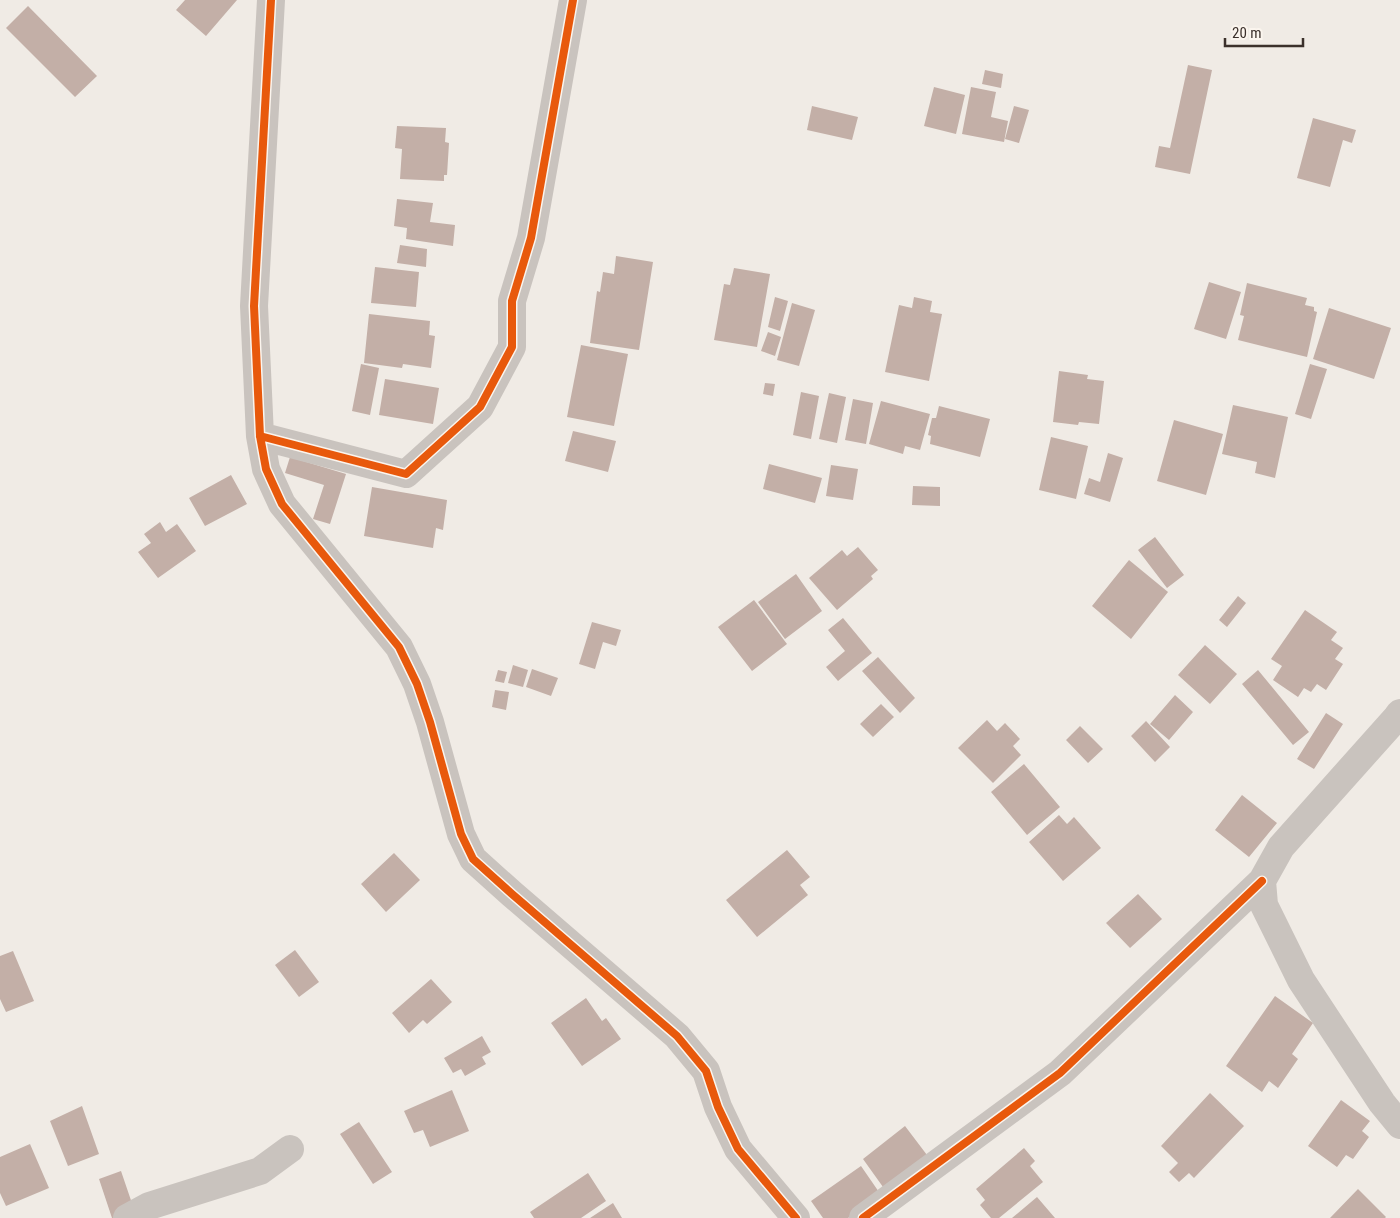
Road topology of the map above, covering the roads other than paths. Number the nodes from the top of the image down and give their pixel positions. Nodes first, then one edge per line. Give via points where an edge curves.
1 (272, 0) edge
2 (573, 0) edge
3 (260, 436) junction
4 (1400, 713) edge
5 (1262, 881) junction
6 (1400, 1125) edge
7 (290, 1148) dead end
8 (128, 1218) edge
9 (796, 1218) edge
10 (863, 1218) edge

1 - 3 street via 254,306
2 - 3 street via 531,238 512,301 512,347 480,407 406,474
3 - 9 street via 266,469 282,504 399,648 417,684 461,834 473,859 677,1036 706,1071 718,1107 738,1149
4 - 5 street via 1281,847
5 - 6 street via 1264,906 1301,980
5 - 10 street via 1060,1073
7 - 8 street via 260,1171 149,1206

